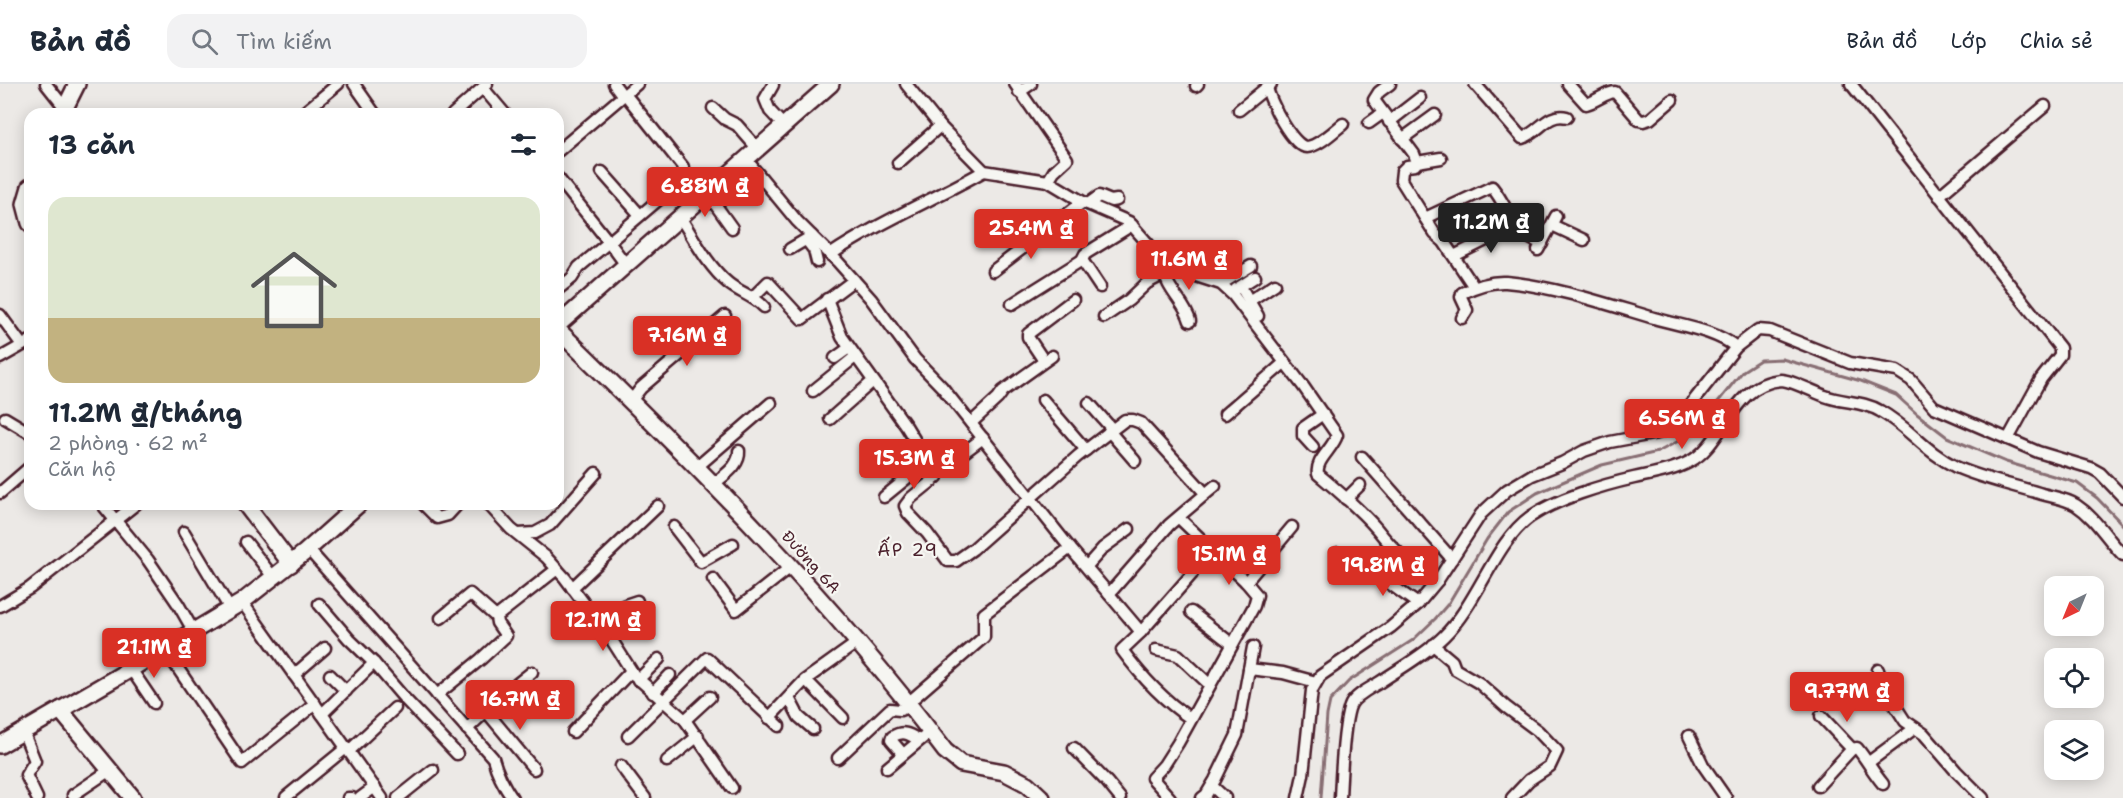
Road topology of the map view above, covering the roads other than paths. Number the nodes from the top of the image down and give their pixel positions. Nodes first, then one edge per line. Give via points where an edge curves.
1 (46, 84) edge
2 (76, 84) edge
3 (338, 84) edge
4 (354, 84) edge
5 (614, 84) edge
6 (637, 84) edge
7 (831, 84) edge
8 (906, 84) edge
9 (1031, 84) edge
10 (1390, 84) edge
11 (1475, 84) edge
12 (1568, 84) edge
13 (1851, 84) edge
14 (773, 85) edge
15 (1269, 85) edge
16 (485, 86) edge
17 (1017, 88) edge
18 (624, 95) junction
19 (1420, 98) dead end
20 (1672, 100) dead end
21 (2045, 106) dead end
22 (62, 108) edge
23 (65, 108) edge
24 (309, 108) edge
25 (371, 108) edge
26 (460, 108) edge
27 (502, 108) edge
28 (713, 108) dead end
29 (1239, 110) dead end
30 (1435, 115) dead end
31 (1567, 117) dead end
32 (1386, 118) junction
33 (1369, 123) dead end
34 (1343, 124) dead end
35 (783, 125) junction
36 (940, 126) junction
37 (1402, 139) junction
38 (564, 146) edge
39 (757, 148) junction
40 (745, 158) junction
41 (1441, 158) dead end
42 (1417, 162) junction
43 (898, 163) dead end
44 (984, 171) junction
45 (602, 172) dead end
46 (683, 179) junction
47 (1048, 181) junction
48 (564, 186) edge
49 (1939, 196) junction
50 (703, 197) junction
51 (1117, 200) dead end
52 (1085, 203) junction
53 (640, 215) junction
54 (680, 217) junction
55 (1425, 218) junction
56 (1132, 225) junction
57 (1514, 226) junction
58 (732, 228) dead end
59 (810, 238) junction
60 (1584, 240) dead end
61 (609, 242) junction
62 (790, 249) dead end
63 (830, 255) junction
64 (1454, 256) junction
65 (1082, 260) junction
66 (817, 262) dead end
67 (626, 265) junction
68 (1251, 266) dead end
69 (1164, 269) junction
70 (993, 271) dead end
71 (1255, 277) dead end
72 (854, 280) junction
73 (564, 284) edge
74 (1221, 284) junction
75 (1275, 284) dead end
76 (1100, 287) dead end
77 (1241, 287) junction
78 (1474, 287) junction
79 (1230, 292) junction
80 (753, 297) junction
81 (827, 299) junction
82 (1073, 300) dead end
83 (1249, 301) junction
84 (1012, 304) dead end
85 (764, 307) dead end
86 (0, 315) edge
87 (725, 316) dead end
88 (1258, 316) dead end
89 (1104, 317) dead end
90 (1462, 318) dead end
91 (564, 320) edge
92 (1190, 321) dead end
93 (564, 336) edge
94 (24, 341) edge
95 (24, 344) edge
96 (1736, 347) junction
97 (852, 352) junction
98 (0, 358) edge
99 (835, 358) dead end
100 (1284, 363) junction
101 (873, 381) junction
102 (813, 390) dead end
103 (1043, 400) dead end
104 (631, 401) junction
105 (771, 403) dead end
106 (1089, 403) dead end
107 (1225, 414) dead end
108 (1323, 414) junction
109 (5, 418) dead end
110 (830, 419) dead end
111 (971, 423) junction
112 (24, 429) edge
113 (1111, 430) junction
114 (983, 438) junction
115 (2008, 439) junction
116 (1312, 447) dead end
117 (1086, 450) junction
118 (739, 451) dead end
119 (1362, 457) dead end
120 (955, 459) dead end
121 (928, 461) junction
122 (1135, 461) dead end
123 (697, 466) junction
124 (24, 472) edge
125 (596, 473) dead end
126 (714, 484) junction
127 (1360, 485) dead end
128 (1215, 486) dead end
129 (0, 493) edge
130 (1205, 493) junction
131 (884, 497) dead end
132 (2123, 497) edge
133 (1030, 498) junction
134 (1346, 499) junction
135 (658, 506) dead end
136 (564, 509) edge
137 (107, 510) edge
138 (128, 510) edge
139 (250, 510) edge
140 (352, 510) edge
141 (429, 510) edge
142 (452, 510) edge
143 (494, 510) edge
144 (563, 510) edge
145 (1179, 518) junction
146 (115, 520) junction
147 (674, 527) dead end
148 (1292, 527) dead end
149 (1129, 529) dead end
150 (184, 532) dead end
151 (518, 534) junction
152 (246, 542) dead end
153 (733, 544) dead end
154 (1070, 548) junction
155 (308, 549) junction
156 (1338, 553) dead end
157 (2123, 555) edge
158 (1452, 559) junction
159 (291, 564) junction
160 (792, 566) junction
161 (1087, 566) junction
162 (557, 569) junction
163 (1192, 574) dead end
164 (273, 577) junction
165 (713, 579) dead end
166 (1438, 580) junction
167 (1246, 582) junction
168 (572, 588) junction
169 (1109, 594) junction
170 (637, 602) dead end
171 (319, 604) dead end
172 (1418, 604) junction
173 (236, 605) junction
174 (0, 606) edge
175 (1191, 612) dead end
176 (441, 618) dead end
177 (496, 618) junction
178 (599, 624) junction
179 (194, 632) junction
180 (1142, 632) junction
181 (858, 642) junction
182 (1232, 644) junction
183 (1433, 645) junction
184 (1253, 647) dead end
185 (164, 648) junction
186 (325, 648) dead end
187 (1156, 650) dead end
188 (659, 659) dead end
189 (374, 663) junction
190 (131, 669) junction
191 (1249, 669) junction
192 (1878, 670) dead end
193 (532, 672) dead end
194 (294, 675) junction
195 (330, 675) dead end
196 (670, 675) dead end
197 (635, 676) junction
198 (806, 680) junction
199 (1316, 682) junction
200 (1209, 684) junction
201 (346, 691) junction
202 (653, 693) junction
203 (436, 695) junction
204 (710, 697) dead end
205 (789, 698) junction
206 (663, 702) junction
207 (154, 704) dead end
208 (315, 704) junction
209 (909, 704) junction
210 (395, 708) dead end
211 (60, 710) junction
212 (486, 711) junction
213 (322, 714) junction
214 (1821, 716) dead end
215 (769, 718) junction
216 (843, 718) dead end
217 (1190, 718) junction
218 (685, 720) junction
219 (779, 726) dead end
220 (1915, 728) junction
221 (467, 729) junction
222 (813, 729) dead end
223 (23, 731) junction
224 (573, 732) dead end
225 (628, 736) dead end
226 (698, 736) junction
227 (925, 736) junction
228 (1689, 736) dead end
229 (0, 745) edge
230 (1074, 748) dead end
231 (1852, 749) junction
232 (347, 750) junction
233 (457, 754) dead end
234 (903, 754) junction
235 (838, 758) dead end
236 (667, 762) dead end
237 (1869, 762) junction
238 (621, 766) dead end
239 (887, 768) dead end
240 (534, 769) dead end
241 (110, 770) junction
242 (434, 770) dead end
243 (1883, 784) dead end
244 (1212, 786) junction
245 (1818, 786) dead end
246 (375, 788) junction
247 (732, 788) dead end
248 (72, 795) dead end
249 (286, 796) dead end
250 (37, 798) edge
251 (133, 798) edge
252 (348, 798) edge
253 (352, 798) edge
254 (360, 798) edge
255 (382, 798) edge
256 (398, 798) edge
257 (512, 798) edge
258 (645, 798) edge
259 (1042, 798) edge
260 (1120, 798) edge
261 (1170, 798) edge
262 (1202, 798) edge
263 (1225, 798) edge
264 (1298, 798) edge
265 (1340, 798) edge
266 (1512, 798) edge
267 (1726, 798) edge
268 (1983, 798) edge

1 - 22 street
2 - 23 street
3 - 24 street
4 - 25 street
5 - 18 street
6 - 18 street
7 - 35 street
8 - 36 street
9 - 17 street
10 - 32 street via 1374,100
11 - 31 street via 1522,138 1554,116
12 - 20 street via 1586,104 1615,93 1643,121
13 - 49 street
14 - 35 street via 765,99
15 - 29 street
15 - 34 street via 1293,140 1300,145 1308,147
16 - 26 street
16 - 27 street
17 - 47 street via 1066,159
18 - 38 street
18 - 46 street via 683,167
19 - 32 street
21 - 49 street
28 - 39 street via 737,125
30 - 37 street
32 - 33 street
32 - 37 street
35 - 39 street
36 - 43 street
36 - 44 street
37 - 42 street
39 - 40 street
40 - 50 street
40 - 59 street
41 - 42 street
42 - 55 street via 1402,171 1401,180
44 - 47 street
44 - 63 street via 885,221
45 - 53 street
46 - 50 street
46 - 53 street
47 - 52 street
48 - 61 street
49 - 115 street via 2060,348 2060,355 2040,379
50 - 54 street
50 - 58 street
51 - 52 street via 1099,196
52 - 56 street
52 - 70 street
53 - 61 street
54 - 67 street
54 - 80 street via 727,282
55 - 57 street via 1490,186
55 - 64 street
56 - 65 street via 1085,254
56 - 69 street
57 - 60 street via 1540,247 1554,221
57 - 64 street
59 - 62 street
59 - 63 street
59 - 66 street
61 - 67 street
61 - 73 street
63 - 72 street
64 - 78 street
65 - 76 street
65 - 84 street
67 - 91 street
68 - 74 street
69 - 74 street
69 - 89 street
69 - 92 street
71 - 77 street
72 - 81 street
72 - 111 street
74 - 79 street
75 - 83 street
77 - 79 street
77 - 83 street
78 - 90 street via 1461,294 1467,310
78 - 96 street via 1506,282 1576,295 1701,331
79 - 100 street
80 - 81 street via 768,282 802,319
80 - 85 street
81 - 97 street
82 - 111 street via 1028,334 1048,358 1003,391
83 - 88 street
86 - 94 street
87 - 104 street
93 - 104 street, Đường 6A
95 - 98 street
96 - 115 street via 1758,330 1770,331 1850,363 1897,371 1911,380 1934,407
96 - 158 street via 1673,423 1658,433 1584,451 1507,490 1481,514
97 - 99 street
97 - 101 street
97 - 102 street
100 - 107 street
100 - 108 street
101 - 110 street
101 - 121 street
103 - 117 street
104 - 123 street, Đường 6A
105 - 123 street
106 - 113 street
108 - 116 street via 1302,428
108 - 134 street via 1337,435 1317,471
109 - 112 street
111 - 114 street
113 - 117 street
113 - 122 street
113 - 130 street via 1125,420 1141,423
114 - 120 street
114 - 133 street
115 - 132 street via 2091,468
117 - 133 street
118 - 126 street via 733,467
119 - 158 street
121 - 131 street
121 - 133 street via 937,477 905,506 948,561 956,561 973,549
123 - 126 street, Đường 6A
124 - 129 street
125 - 136 street
126 - 160 street, Đường 6A
127 - 134 street
128 - 130 street
130 - 145 street
133 - 154 street
134 - 166 street via 1393,550
135 - 168 street
137 - 146 street
138 - 146 street
139 - 159 street
140 - 155 street
141 - 142 street via 437,518
143 - 151 street
144 - 151 street via 550,525 535,533
145 - 167 street
145 - 169 street
146 - 174 street via 30,588
146 - 179 street via 147,560
147 - 153 street via 701,562
148 - 167 street
149 - 161 street
150 - 173 street
151 - 162 street
152 - 164 street
154 - 161 street
154 - 209 street via 984,614 984,637
155 - 159 street
155 - 203 street
156 - 172 street via 1365,566
157 - 183 street via 2089,515 2073,503 1956,466 1934,455 1879,410 1833,399 1783,380 1748,394 1691,461 1603,485 1531,517 1515,532 1457,622
158 - 166 street
159 - 164 street
160 - 165 street via 736,610
160 - 181 street, Đường 6A
161 - 169 street
162 - 168 street
162 - 177 street
163 - 180 street
164 - 173 street
166 - 172 street
167 - 182 street via 1257,595
168 - 178 street
169 - 180 street
170 - 178 street via 625,605
171 - 189 street
172 - 199 street
173 - 179 street
173 - 194 street
175 - 182 street
176 - 177 street via 470,594
177 - 203 street via 506,636
178 - 197 street
179 - 185 street
180 - 217 street via 1122,650 1137,670
181 - 198 street
181 - 209 street, Đường 6A
182 - 200 street
183 - 265 street via 1351,705
183 - 266 street via 1452,661 1455,669 1479,683 1557,751 1550,766
184 - 191 street
185 - 190 street
185 - 208 street via 242,763
186 - 194 street
187 - 200 street via 1178,655
188 - 197 street
189 - 201 street
189 - 233 street
190 - 207 street
190 - 211 street
191 - 199 street
191 - 244 street via 1237,735
192 - 220 street via 1883,687 1905,721
193 - 212 street
194 - 208 street
195 - 201 street
196 - 202 street
197 - 202 street
197 - 224 street
198 - 205 street
198 - 216 street
199 - 264 street
200 - 217 street
201 - 213 street
202 - 206 street
203 - 221 street
204 - 218 street
205 - 215 street
205 - 222 street via 799,717
206 - 215 street via 707,658
206 - 218 street
206 - 225 street
208 - 213 street
209 - 227 street, Đường 6A
209 - 235 street via 900,710 890,709
210 - 232 street
211 - 223 street
211 - 241 street
212 - 221 street
212 - 240 street
213 - 232 street
214 - 231 street
215 - 219 street
217 - 261 street via 1164,765 1152,778
218 - 226 street
220 - 237 street
220 - 268 street
221 - 257 street via 494,758 500,779
223 - 229 street
223 - 250 street via 35,761 26,775
226 - 236 street
226 - 247 street
227 - 234 street
227 - 234 street via 898,733 892,737
227 - 259 street, Đường 6A via 961,764 1004,772 1027,784
228 - 267 street
230 - 260 street
231 - 237 street via 1857,748
231 - 245 street
232 - 246 street
232 - 249 street
234 - 239 street
237 - 243 street
238 - 258 street
241 - 248 street
241 - 251 street
242 - 256 street
244 - 262 street
244 - 263 street
246 - 254 street
246 - 255 street
252 - 253 street

